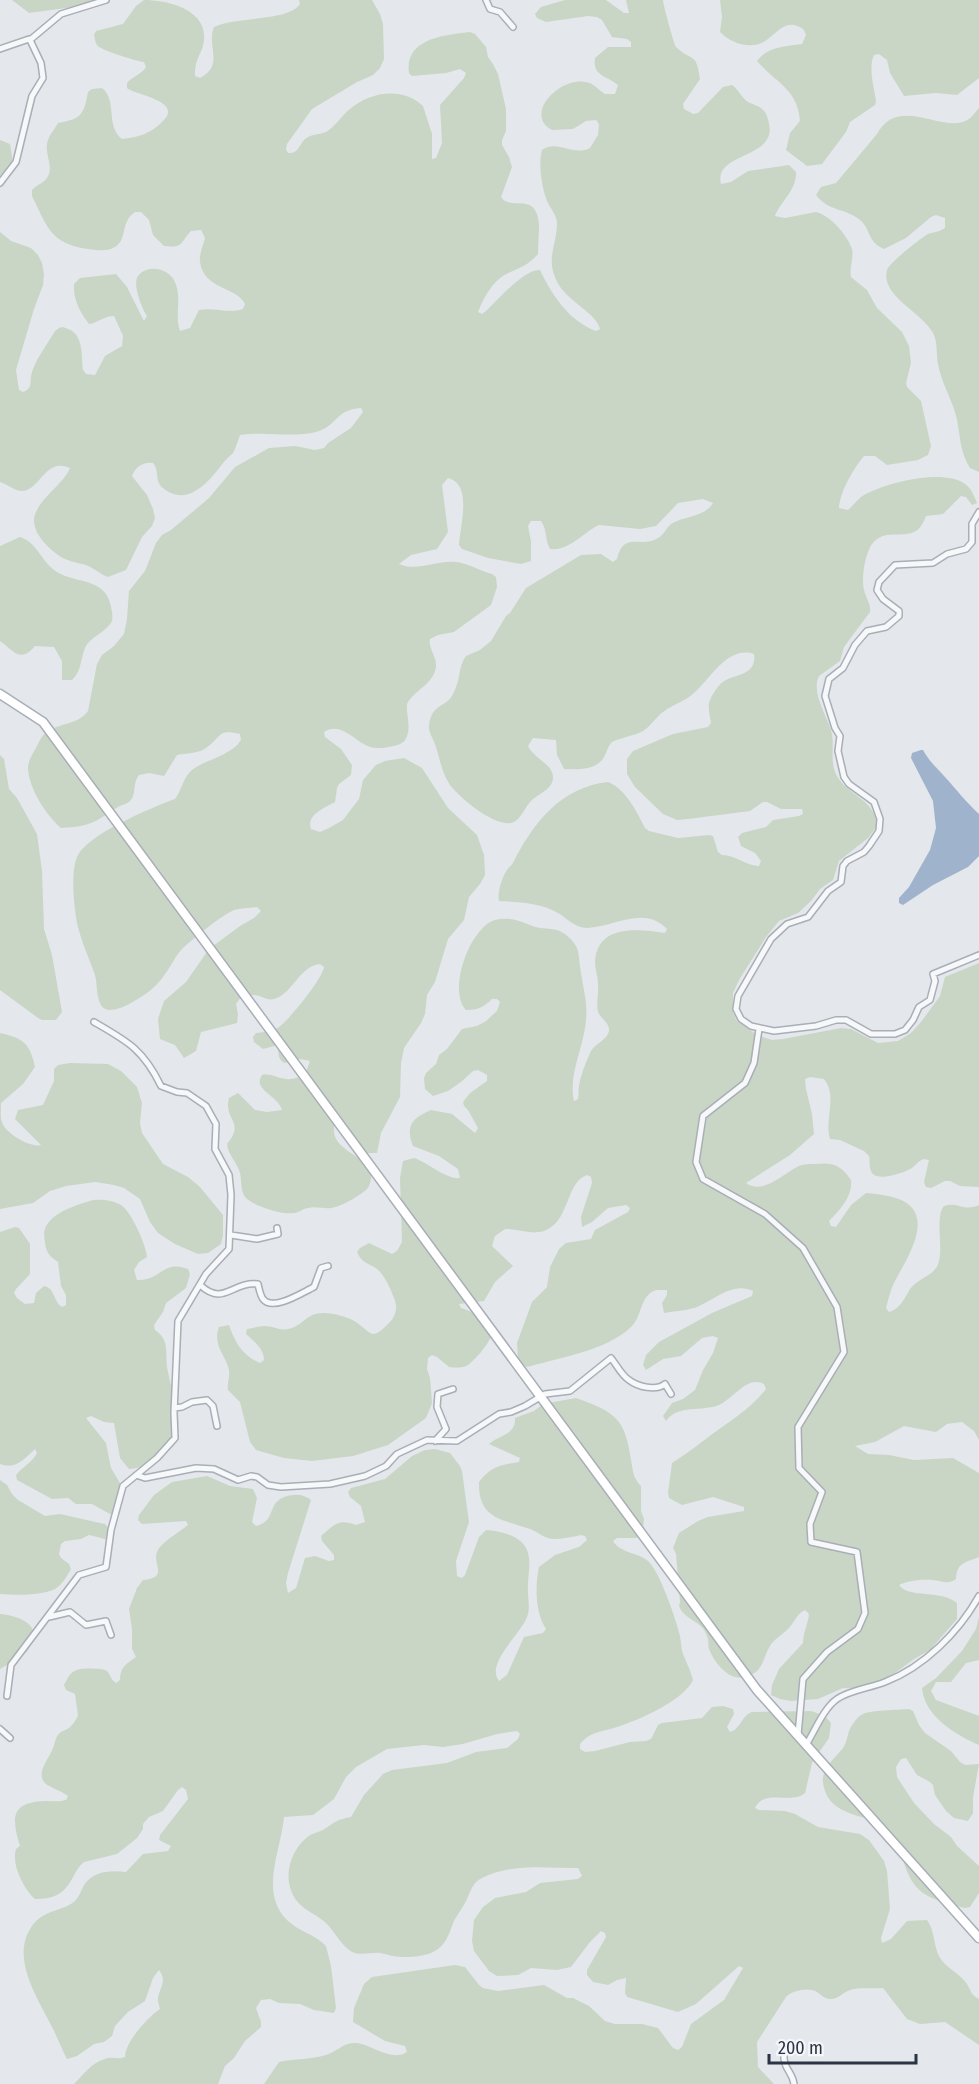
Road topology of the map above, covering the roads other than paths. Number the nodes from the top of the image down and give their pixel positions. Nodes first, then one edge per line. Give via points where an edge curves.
1 (106, 0) edge
2 (486, 0) edge
3 (513, 27) dead end
4 (30, 40) junction
5 (0, 49) edge
6 (0, 183) edge
7 (979, 512) edge
8 (0, 694) edge
9 (979, 955) edge
10 (94, 1022) dead end
11 (759, 1029) junction
12 (277, 1228) dead end
13 (231, 1234) junction
14 (328, 1266) dead end
15 (200, 1285) junction
16 (453, 1389) dead end
17 (671, 1394) dead end
18 (541, 1397) junction
19 (174, 1408) junction
20 (217, 1426) dead end
21 (435, 1441) junction
22 (136, 1475) junction
23 (979, 1596) edge
24 (48, 1617) junction
25 (111, 1635) dead end
26 (7, 1696) dead end
27 (0, 1729) edge
28 (798, 1735) junction
29 (10, 1738) dead end
30 (806, 1745) junction
31 (979, 1938) edge
32 (784, 2049) dead end
33 (794, 2084) edge

1 - 4 street via 61,14
2 - 3 street via 490,9 500,12
4 - 5 street
4 - 6 street via 43,78 32,96 16,162
7 - 11 street via 972,524 972,542 966,549 933,563 892,567 877,590 899,611 899,616 886,627 867,631 843,668 829,679 825,696 840,736 838,751 844,777 874,802 880,826 864,852 843,866 841,882 828,891 808,916 779,930 763,952 736,1004 741,1019
8 - 18 street via 43,722
9 - 11 street via 933,974 930,1000 919,1007 909,1026 899,1033 875,1035 846,1020 785,1031
10 - 13 street via 130,1043 151,1066 161,1086 187,1092 206,1106 216,1124 215,1149 229,1175
11 - 28 street via 754,1063 745,1083 703,1116 696,1162 703,1179 765,1214 803,1248 837,1307 844,1352 798,1427 799,1468 822,1492 810,1524 811,1542 857,1552 865,1613 858,1629 827,1652 803,1679
12 - 13 street via 278,1234 257,1239
13 - 15 street via 229,1249
14 - 15 street via 321,1268 314,1287 288,1302 263,1299 258,1284 250,1283 218,1295 209,1294
15 - 19 street via 178,1321
16 - 21 street via 438,1394 437,1407 446,1429
17 - 18 street via 665,1384 660,1388 646,1387 628,1380 611,1358 570,1391
18 - 21 street via 512,1412 499,1414 457,1441
18 - 28 street via 757,1690
19 - 20 street via 207,1400 213,1406
19 - 22 street via 175,1438
21 - 22 street via 427,1440 397,1454 386,1466 365,1476 330,1484 281,1487 268,1485 257,1477 238,1480 214,1469 196,1468 145,1478
22 - 24 street via 123,1486 106,1567 79,1575
23 - 30 street via 946,1639 922,1659 895,1678 836,1700
24 - 25 street via 70,1612 86,1625 106,1622
24 - 26 street via 11,1665
27 - 29 street
28 - 30 street
30 - 31 street
32 - 33 street via 783,2061

